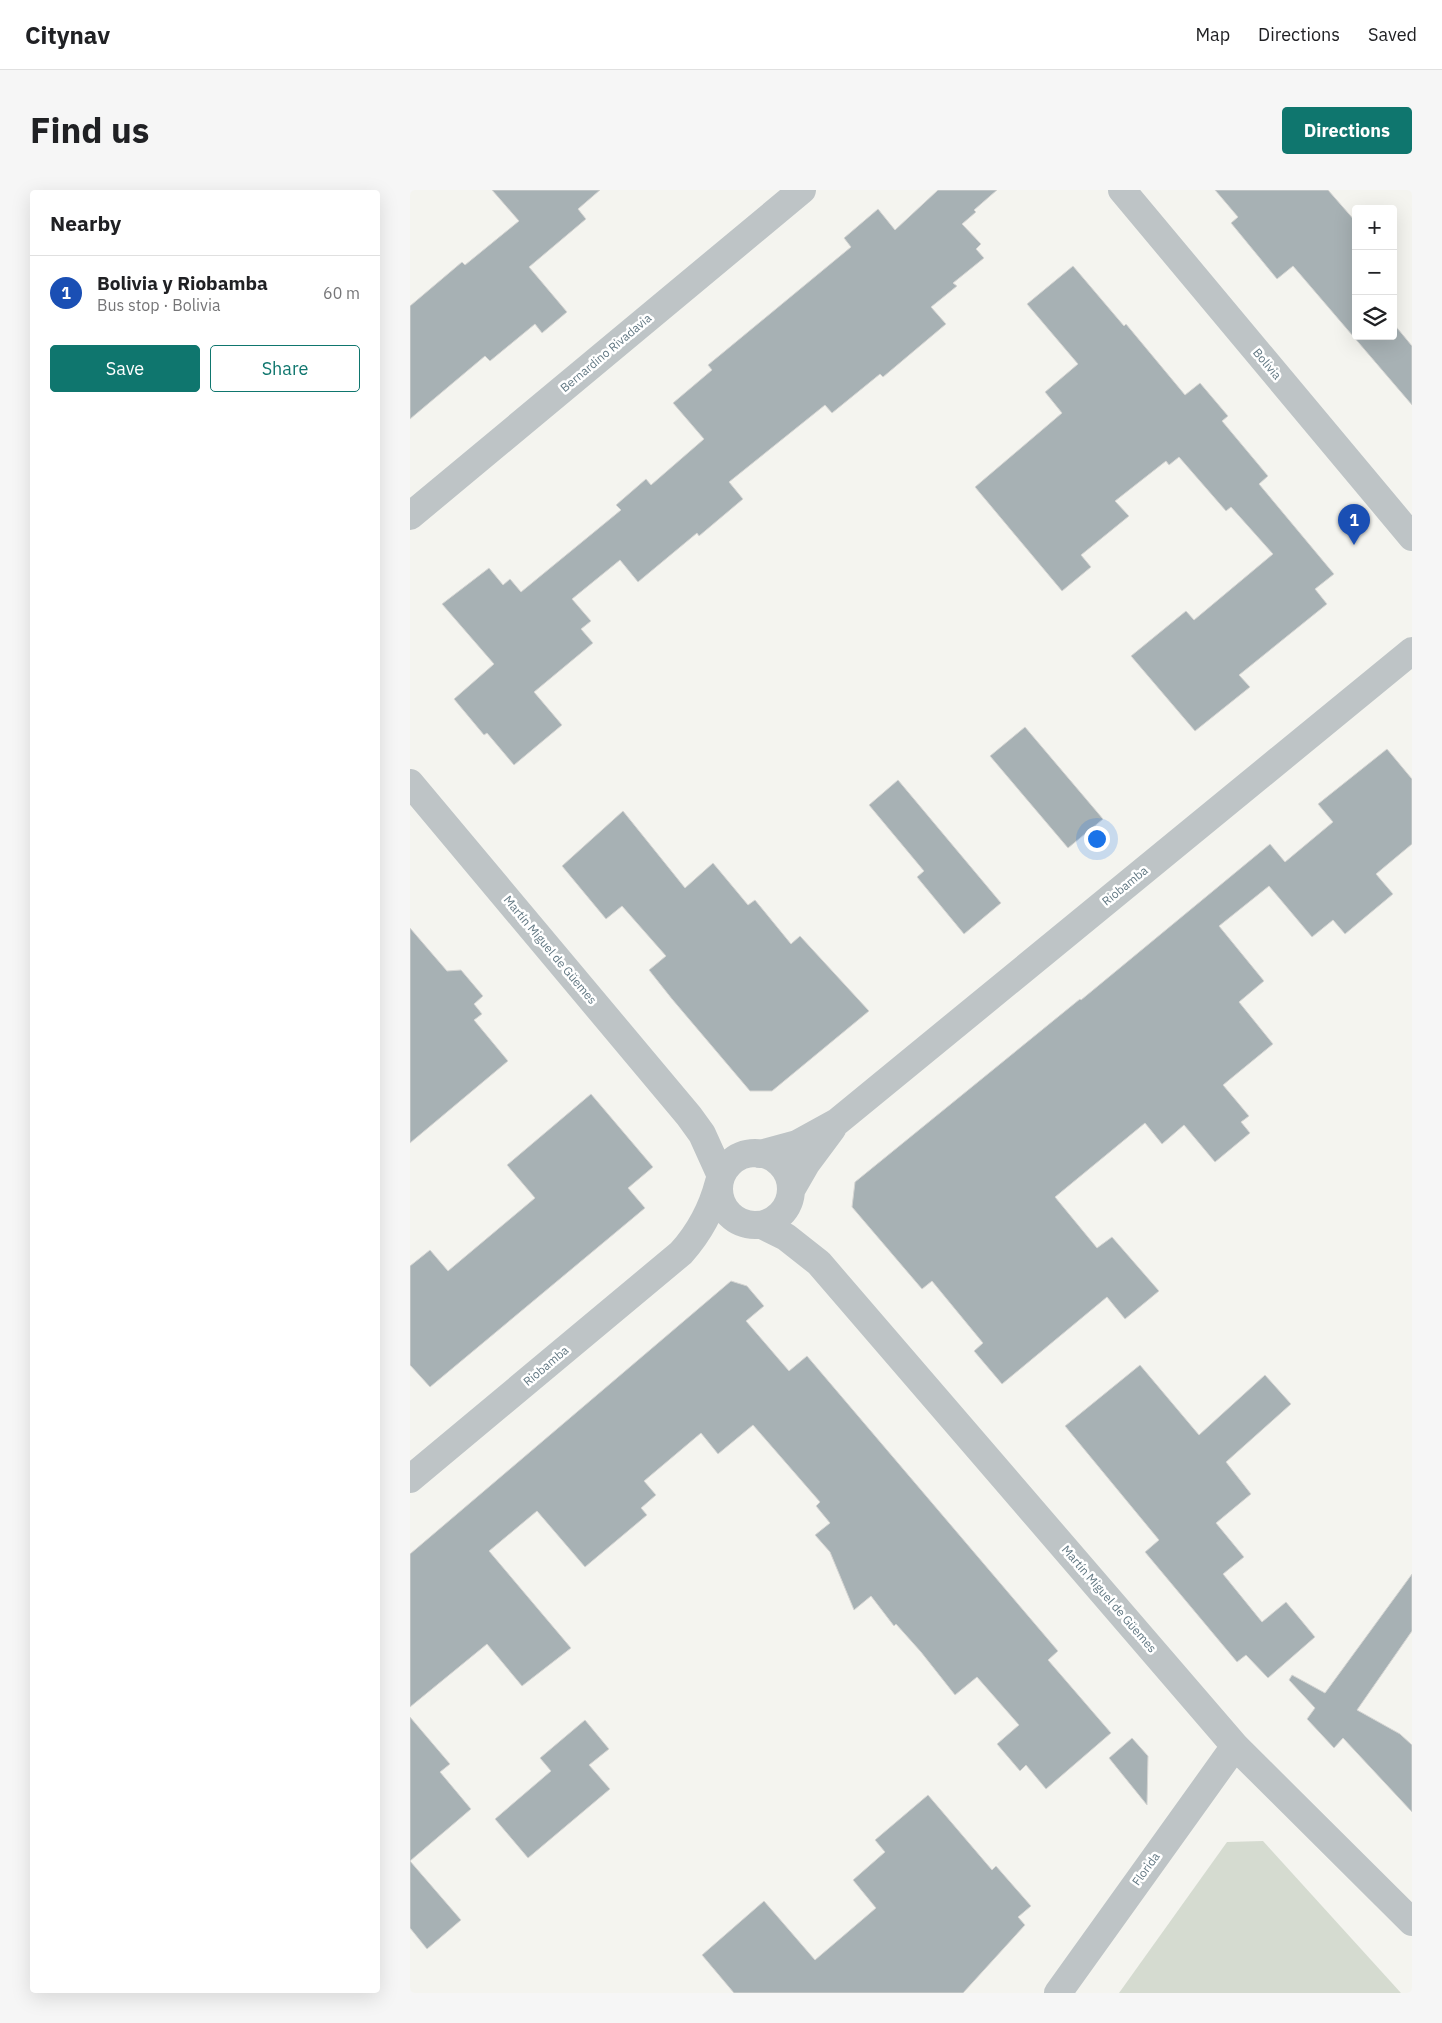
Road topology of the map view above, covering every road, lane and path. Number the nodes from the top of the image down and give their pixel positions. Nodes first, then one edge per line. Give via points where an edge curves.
1 (802, 190) edge
2 (1122, 190) edge
3 (410, 516) edge
4 (1412, 537) edge
5 (1412, 651) edge
6 (410, 783) edge
7 (689, 1116) junction
8 (837, 1122) junction
9 (753, 1154) junction
10 (720, 1179) junction
11 (790, 1194) junction
12 (756, 1225) junction
13 (681, 1253) junction
14 (819, 1263) junction
15 (410, 1479) edge
16 (1235, 1746) junction
17 (1412, 1922) edge
18 (1058, 1993) edge

1 - 3 street, Bernardino Rivadavia
2 - 4 street, Bolivia
5 - 8 street, Riobamba
6 - 7 street, Martín Miguel de Güemes
7 - 9 street, Martín Miguel de Güemes via 724,1144
7 - 10 street, Martín Miguel de Güemes via 702,1134
8 - 9 street, Riobamba via 797,1144
8 - 11 street, Riobamba via 806,1164
9 - 10 street via 742,1155 731,1162
9 - 11 street via 776,1161 784,1169 790,1180
10 - 12 street via 719,1194 729,1214 738,1222
10 - 13 street, Riobamba via 701,1228
11 - 12 street via 782,1213 772,1221
11 - 14 street, Martín Miguel de Güemes
12 - 13 street, Riobamba via 716,1234
12 - 14 street, Martín Miguel de Güemes via 786,1237
13 - 15 street, Riobamba
14 - 16 street, Martín Miguel de Güemes
16 - 17 street, Martín Miguel de Güemes
16 - 18 street, Florida

